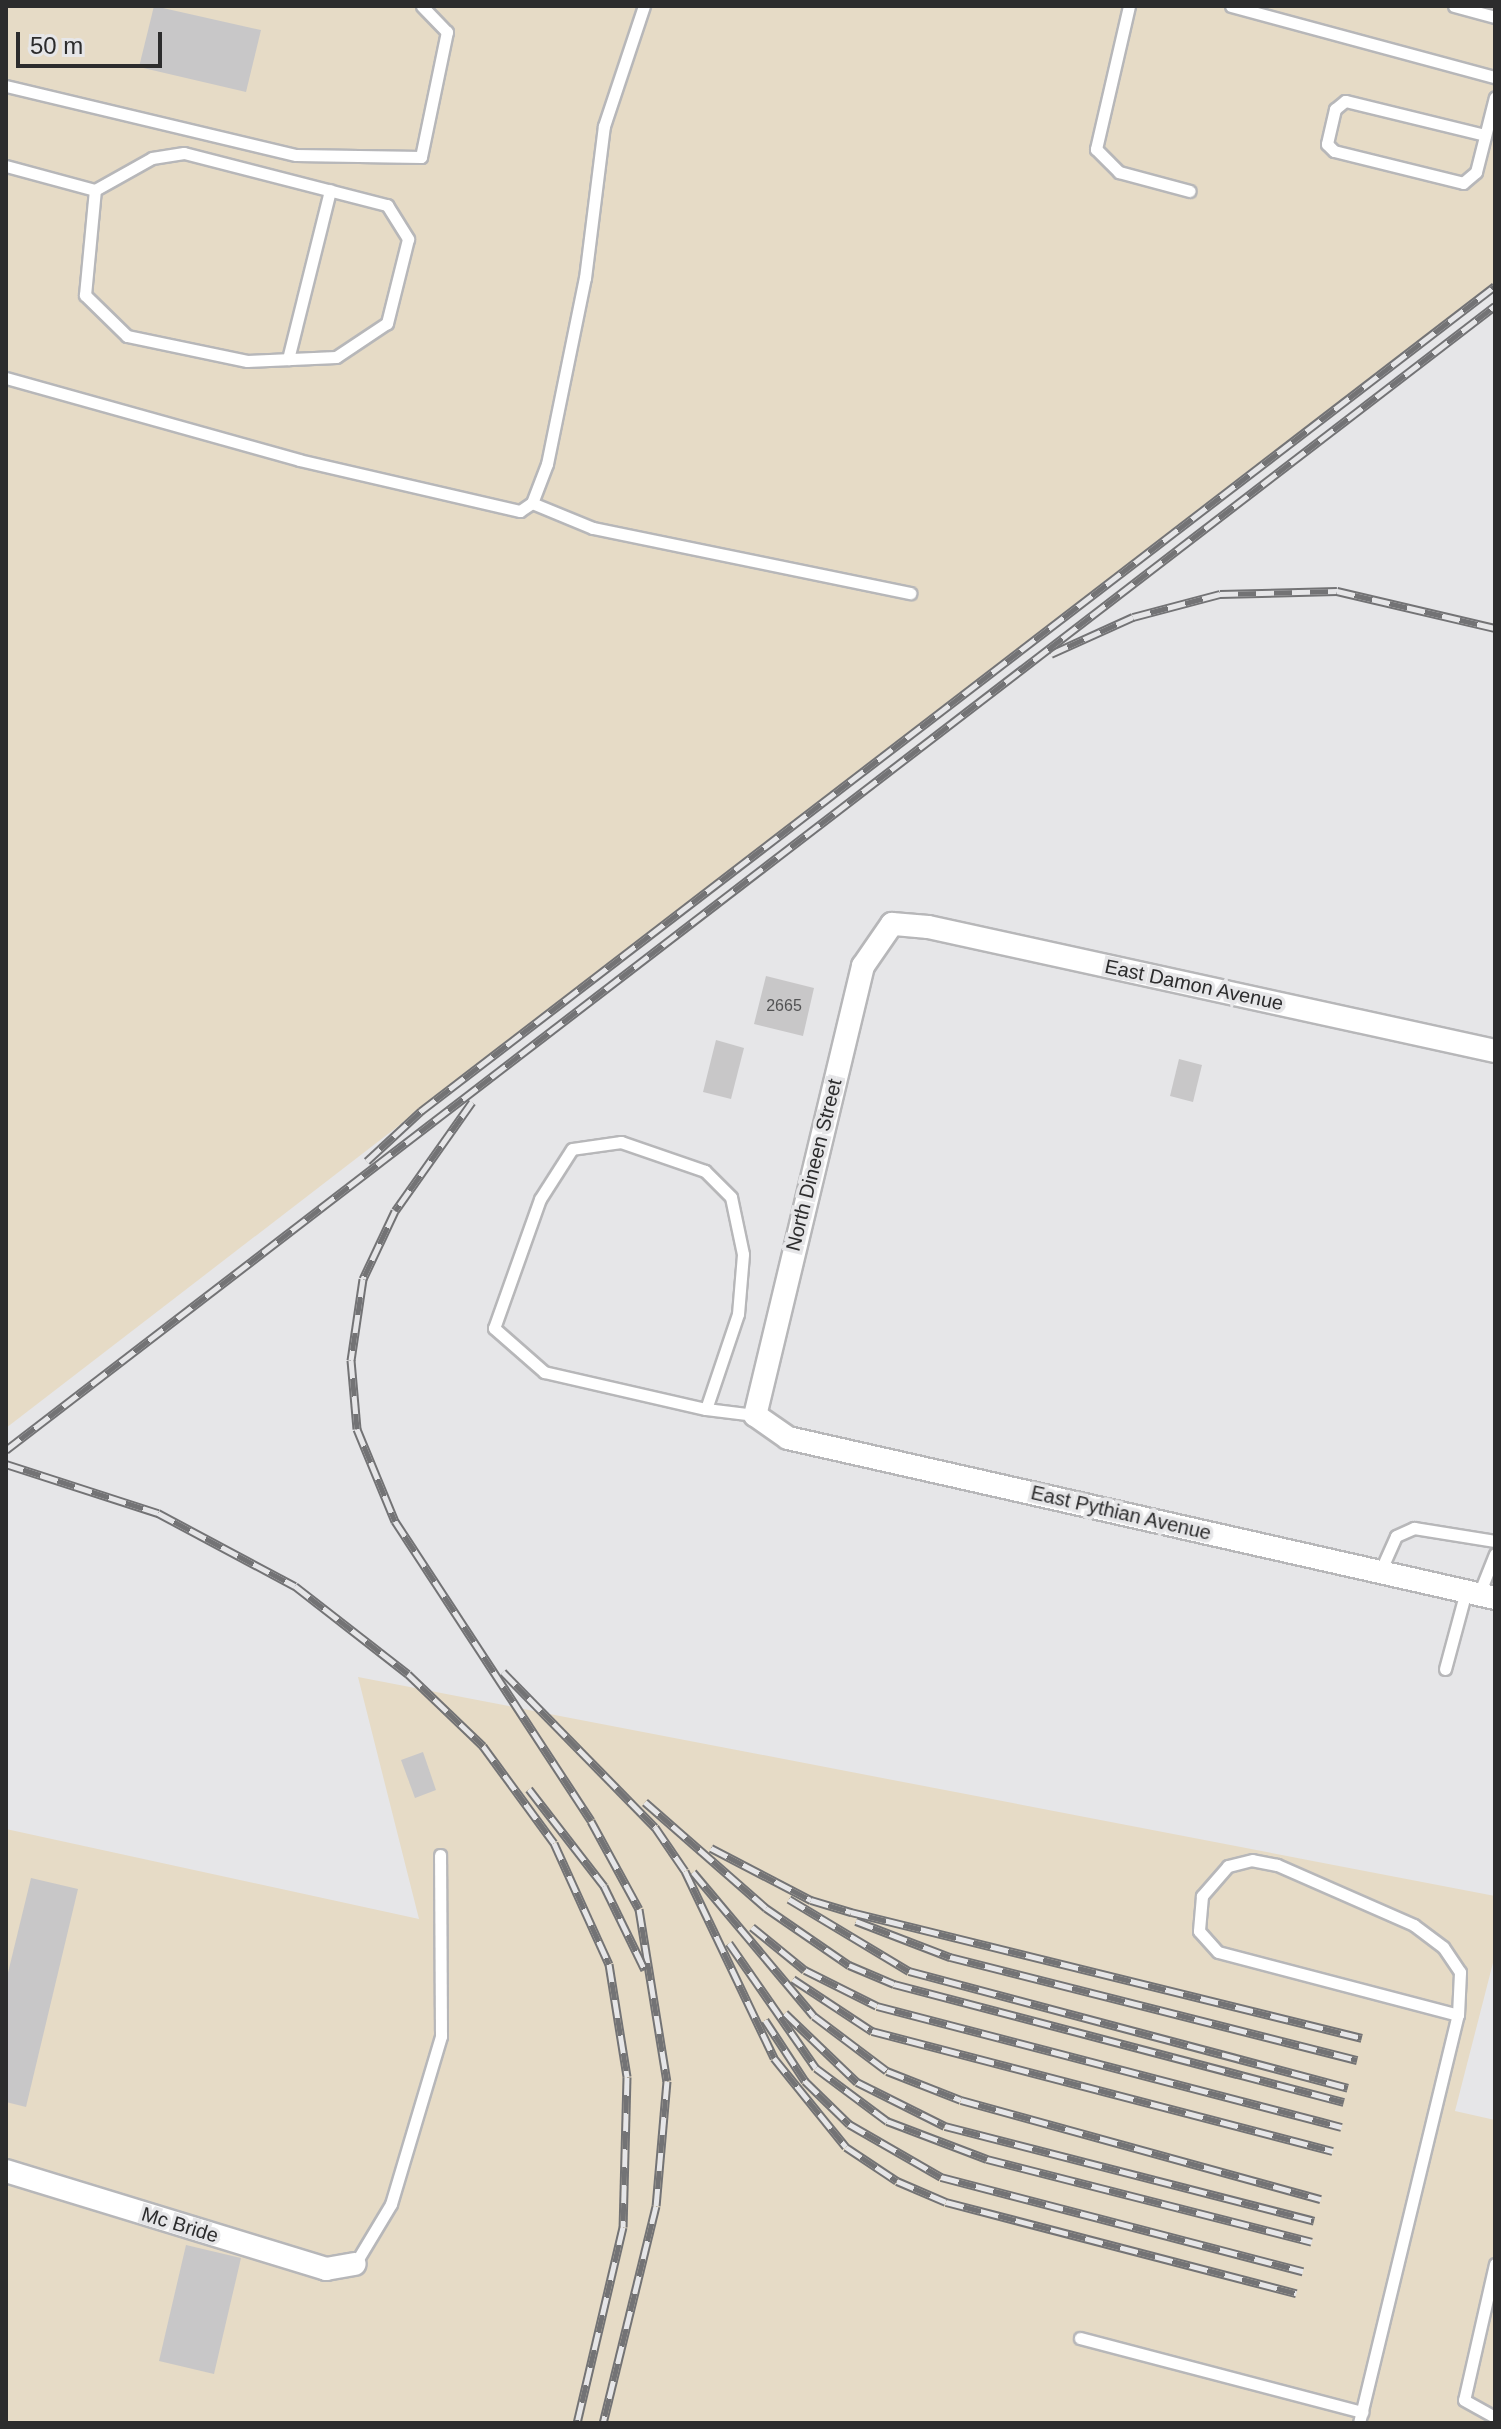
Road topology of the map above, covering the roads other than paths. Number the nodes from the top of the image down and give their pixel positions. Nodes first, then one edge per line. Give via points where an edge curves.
1 (422, 6) edge
2 (644, 6) edge
3 (1129, 6) edge
4 (1231, 6) edge
5 (1454, 6) edge
6 (1495, 17) edge
7 (1495, 77) edge
8 (6, 86) edge
9 (1495, 97) edge
10 (1485, 135) junction
11 (6, 166) edge
12 (95, 190) junction
13 (330, 190) junction
14 (1190, 191) dead end
15 (288, 359) junction
16 (6, 378) edge
17 (532, 503) junction
18 (910, 593) dead end
19 (892, 924) joint
20 (1495, 1051) edge
21 (706, 1409) junction
22 (755, 1415) junction
23 (1495, 1541) edge
24 (1495, 1554) edge
25 (1380, 1572) junction
26 (1480, 1594) edge
27 (1445, 1669) dead end
28 (440, 1855) dead end
29 (1458, 2015) junction
30 (6, 2171) edge
31 (355, 2264) joint
32 (1495, 2264) edge
33 (1080, 2338) dead end
34 (1495, 2417) edge
35 (1360, 2418) edge

1 - 8 lane via 447,32 421,157 296,155
2 - 17 lane via 604,126 585,278 547,464
3 - 14 lane via 1096,149 1119,172
4 - 7 lane
5 - 6 lane
9 - 10 lane
10 - 10 lane via 1476,172 1463,183 1334,151 1327,144 1335,109 1345,101
11 - 12 lane
12 - 13 lane via 152,158 184,153
12 - 15 lane via 85,295 127,336 247,361
13 - 15 lane
13 - 15 lane via 387,205 408,239 387,323 336,357
16 - 17 lane via 299,460 520,511
17 - 18 lane via 593,528
19 - 20 street, East Damon Avenue via 928,927
19 - 22 street, North Dineen Street via 863,966
21 - 21 lane via 544,1372 494,1328 540,1199 572,1149 621,1142 705,1171 731,1197 743,1254 738,1314
21 - 22 lane
22 - 25 street, East Pythian Avenue via 788,1438
23 - 25 lane via 1414,1528 1396,1536
24 - 26 lane
25 - 26 street, East Pythian Avenue
26 - 27 lane
28 - 31 lane via 441,2036 391,2204
29 - 29 lane via 1460,1972 1443,1947 1366,1899 1252,1860 1228,1866 1202,1896 1199,1931 1218,1952
29 - 35 lane
30 - 31 street, Mc Bride via 326,2269
32 - 34 lane via 1464,2400
33 - 35 lane

